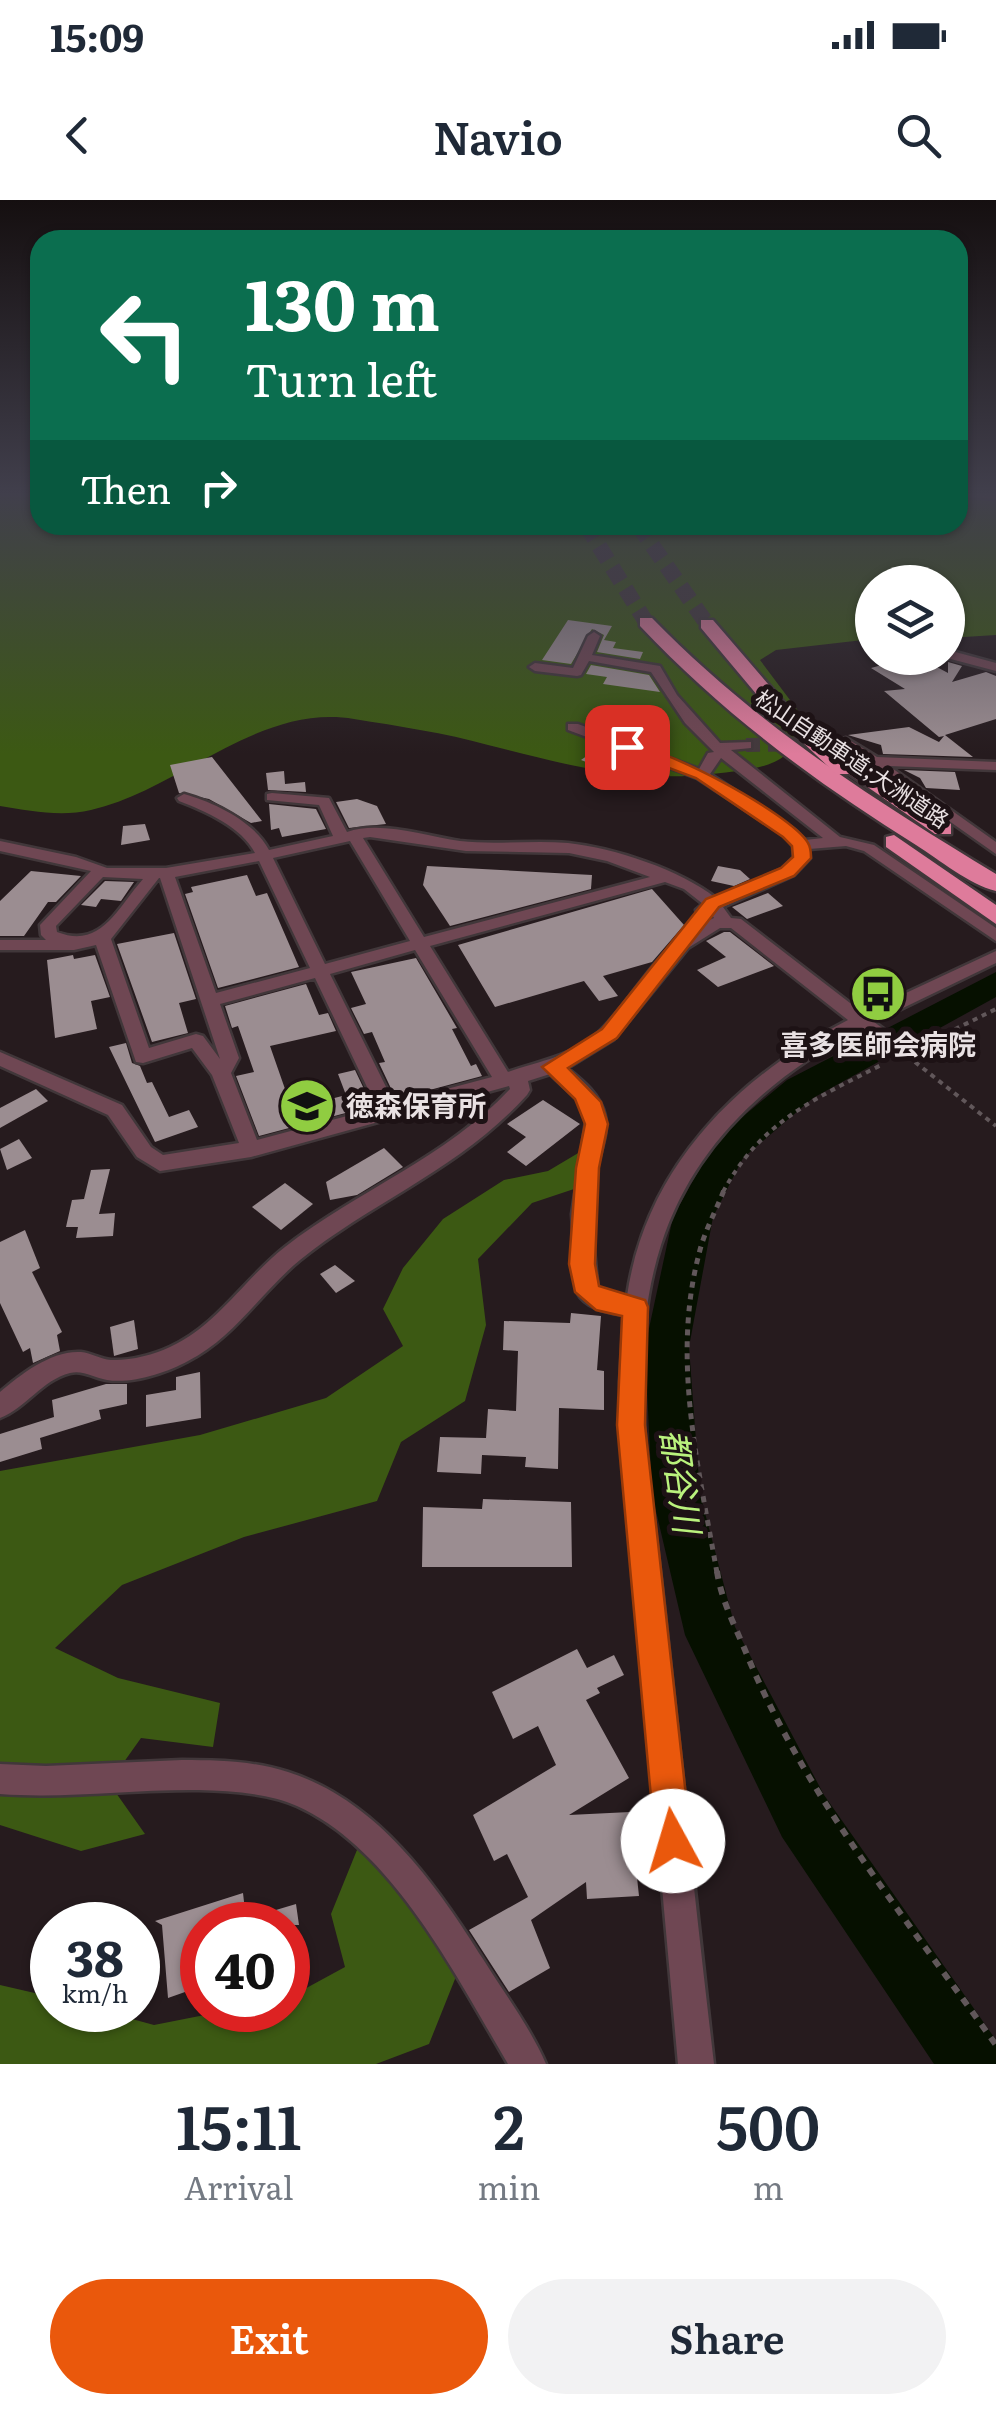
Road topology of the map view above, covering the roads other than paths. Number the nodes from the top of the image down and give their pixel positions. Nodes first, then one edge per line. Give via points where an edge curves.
1 (646, 622) tunnel mouth
2 (707, 624) tunnel mouth
3 (594, 636) dead end
4 (585, 657) junction
5 (965, 659) edge
6 (535, 667) dead end
7 (996, 667) edge
8 (573, 727) dead end
9 (834, 744) tunnel mouth
10 (746, 745) tunnel mouth
11 (722, 750) junction
12 (874, 761) junction
13 (996, 766) edge
14 (702, 775) junction
15 (272, 797) dead end
16 (184, 798) dead end
17 (906, 825) junction
18 (347, 835) junction
19 (836, 840) junction
20 (801, 845) junction
21 (0, 846) edge
22 (996, 849) edge
23 (263, 855) junction
24 (0, 862) edge
25 (996, 862) edge
26 (99, 871) junction
27 (158, 874) junction
28 (670, 876) junction
29 (996, 882) edge
30 (712, 903) junction
31 (996, 917) edge
32 (724, 920) junction
33 (695, 930) junction
34 (996, 936) edge
35 (102, 938) junction
36 (0, 944) edge
37 (74, 945) junction
38 (420, 945) junction
39 (996, 956) edge
40 (318, 972) junction
41 (213, 1000) junction
42 (868, 1026) junction
43 (902, 1052) road end
44 (0, 1058) edge
45 (553, 1067) junction
46 (222, 1072) junction
47 (510, 1078) junction
48 (389, 1114) junction
49 (251, 1148) junction
50 (636, 1307) junction
51 (0, 1407) edge
52 (0, 1779) edge
53 (528, 2064) edge
54 (696, 2064) edge

1 - 17 highway, 松山自動車道;大洲道路 via 768,744
2 - 17 highway, 松山自動車道;大洲道路 via 798,728
3 - 4 street
4 - 6 street via 577,672
4 - 11 street via 656,669 675,704
5 - 7 street
8 - 14 street
9 - 12 street via 846,742
10 - 11 street
11 - 14 street
11 - 19 street
12 - 13 street
12 - 22 street
14 - 20 street
15 - 18 street via 324,802
16 - 23 street via 215,810 257,842
17 - 25 highway
17 - 29 highway, 松山自動車道;大洲道路
17 - 31 highway
18 - 23 street
18 - 28 street via 569,848
18 - 38 street
19 - 20 street
19 - 34 street via 893,862
20 - 30 street via 802,858 788,872
21 - 26 street
23 - 27 street
23 - 40 street
24 - 26 street
26 - 27 street
26 - 37 street via 46,930
27 - 35 street
27 - 41 street
28 - 30 street
28 - 38 street
30 - 32 street
30 - 33 street
32 - 33 street
32 - 42 street
33 - 45 street via 609,1034
35 - 37 street
35 - 46 street via 143,1057 196,1040
36 - 37 street
38 - 40 street
38 - 47 street
39 - 42 street
40 - 41 street
40 - 48 street
41 - 46 street via 230,1058
42 - 43 street
42 - 50 street via 796,1060 744,1098 705,1140 668,1200
44 - 49 street via 114,1110 160,1163
45 - 47 street
45 - 50 street via 583,1093 596,1124 582,1264 588,1292
46 - 49 street
47 - 48 street
47 - 51 street via 520,1090 498,1117 436,1167 368,1201 291,1254 222,1324 174,1357 113,1370 76,1362 24,1385
48 - 49 street
50 - 54 street via 631,1425
52 - 53 street via 38,1783 182,1774 270,1782 322,1802 369,1840 435,1916

